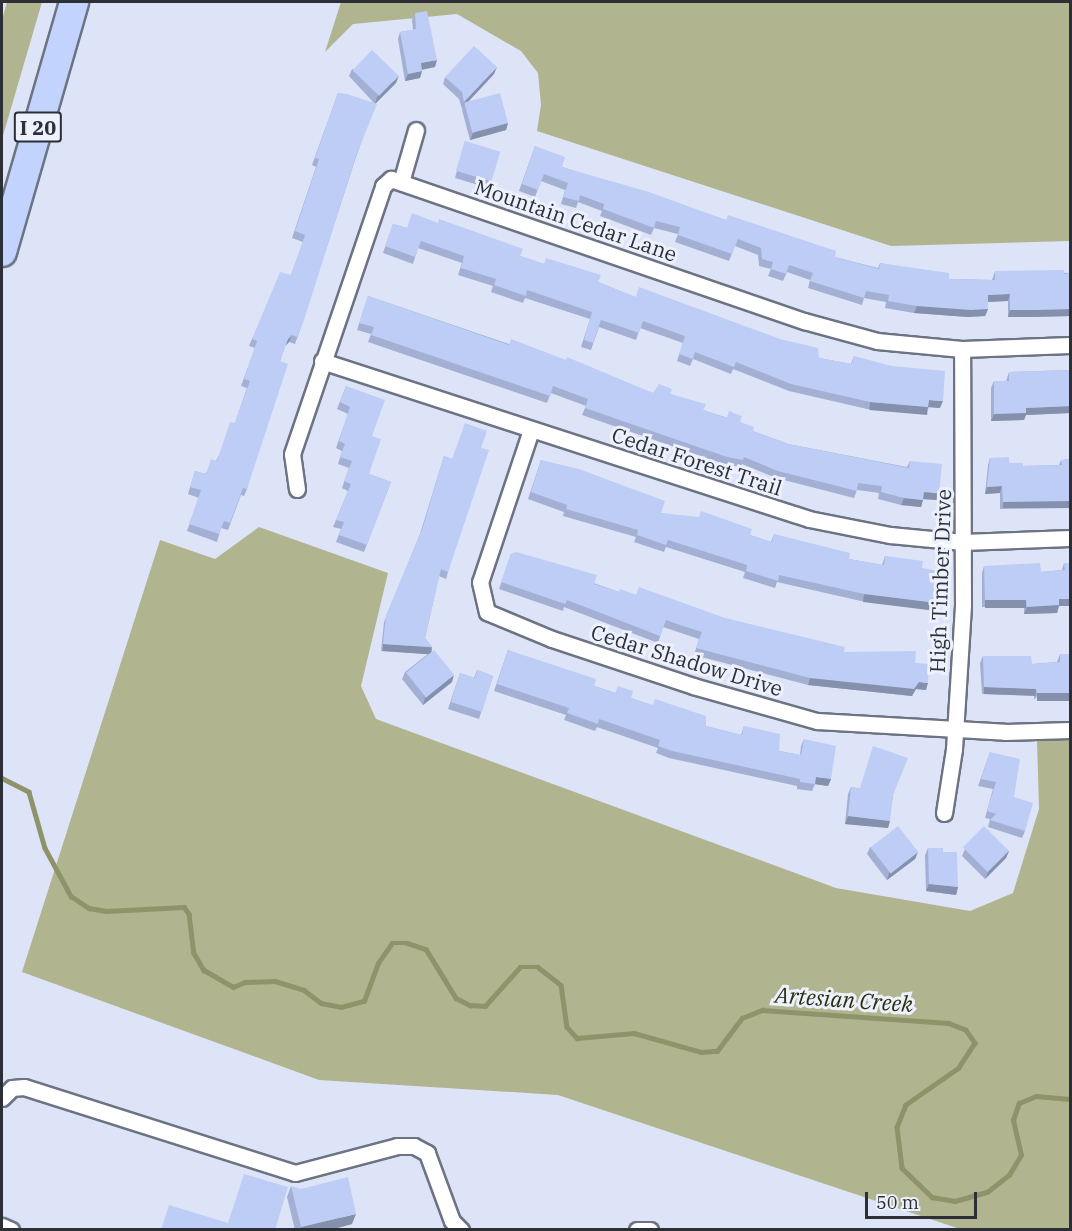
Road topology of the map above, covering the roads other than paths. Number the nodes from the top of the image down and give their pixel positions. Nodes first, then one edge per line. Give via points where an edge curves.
1 (74, 2) edge
2 (416, 130) dead end
3 (400, 182) junction
4 (2, 252) edge
5 (1071, 345) edge
6 (962, 349) junction
7 (322, 361) junction
8 (531, 430) junction
9 (297, 489) dead end
10 (1071, 538) edge
11 (963, 542) junction
12 (955, 730) junction
13 (1071, 730) edge
14 (944, 813) dead end
15 (2, 1098) edge
16 (2, 1226) edge
17 (11, 1230) edge
18 (461, 1230) edge
19 (637, 1230) edge
20 (650, 1230) edge

1 - 4 highway, I 20
2 - 3 street
3 - 6 street, Mountain Cedar Lane via 804,321 877,341
3 - 7 street via 391,179 383,186
5 - 6 street, Mountain Cedar Lane
6 - 11 street, High Timber Drive
7 - 8 street, Cedar Forest Trail
7 - 9 street via 292,454
8 - 11 street, Cedar Forest Trail via 809,519 890,535
8 - 12 street, Cedar Shadow Drive via 480,582 487,612 552,639 693,686 818,721
10 - 11 street, Cedar Forest Trail
11 - 12 street, High Timber Drive
12 - 13 street, Cedar Shadow Drive
12 - 14 street, High Timber Drive
15 - 18 street via 12,1088 24,1087 295,1173 397,1146 414,1146 427,1153 452,1221
16 - 17 street
19 - 20 street

